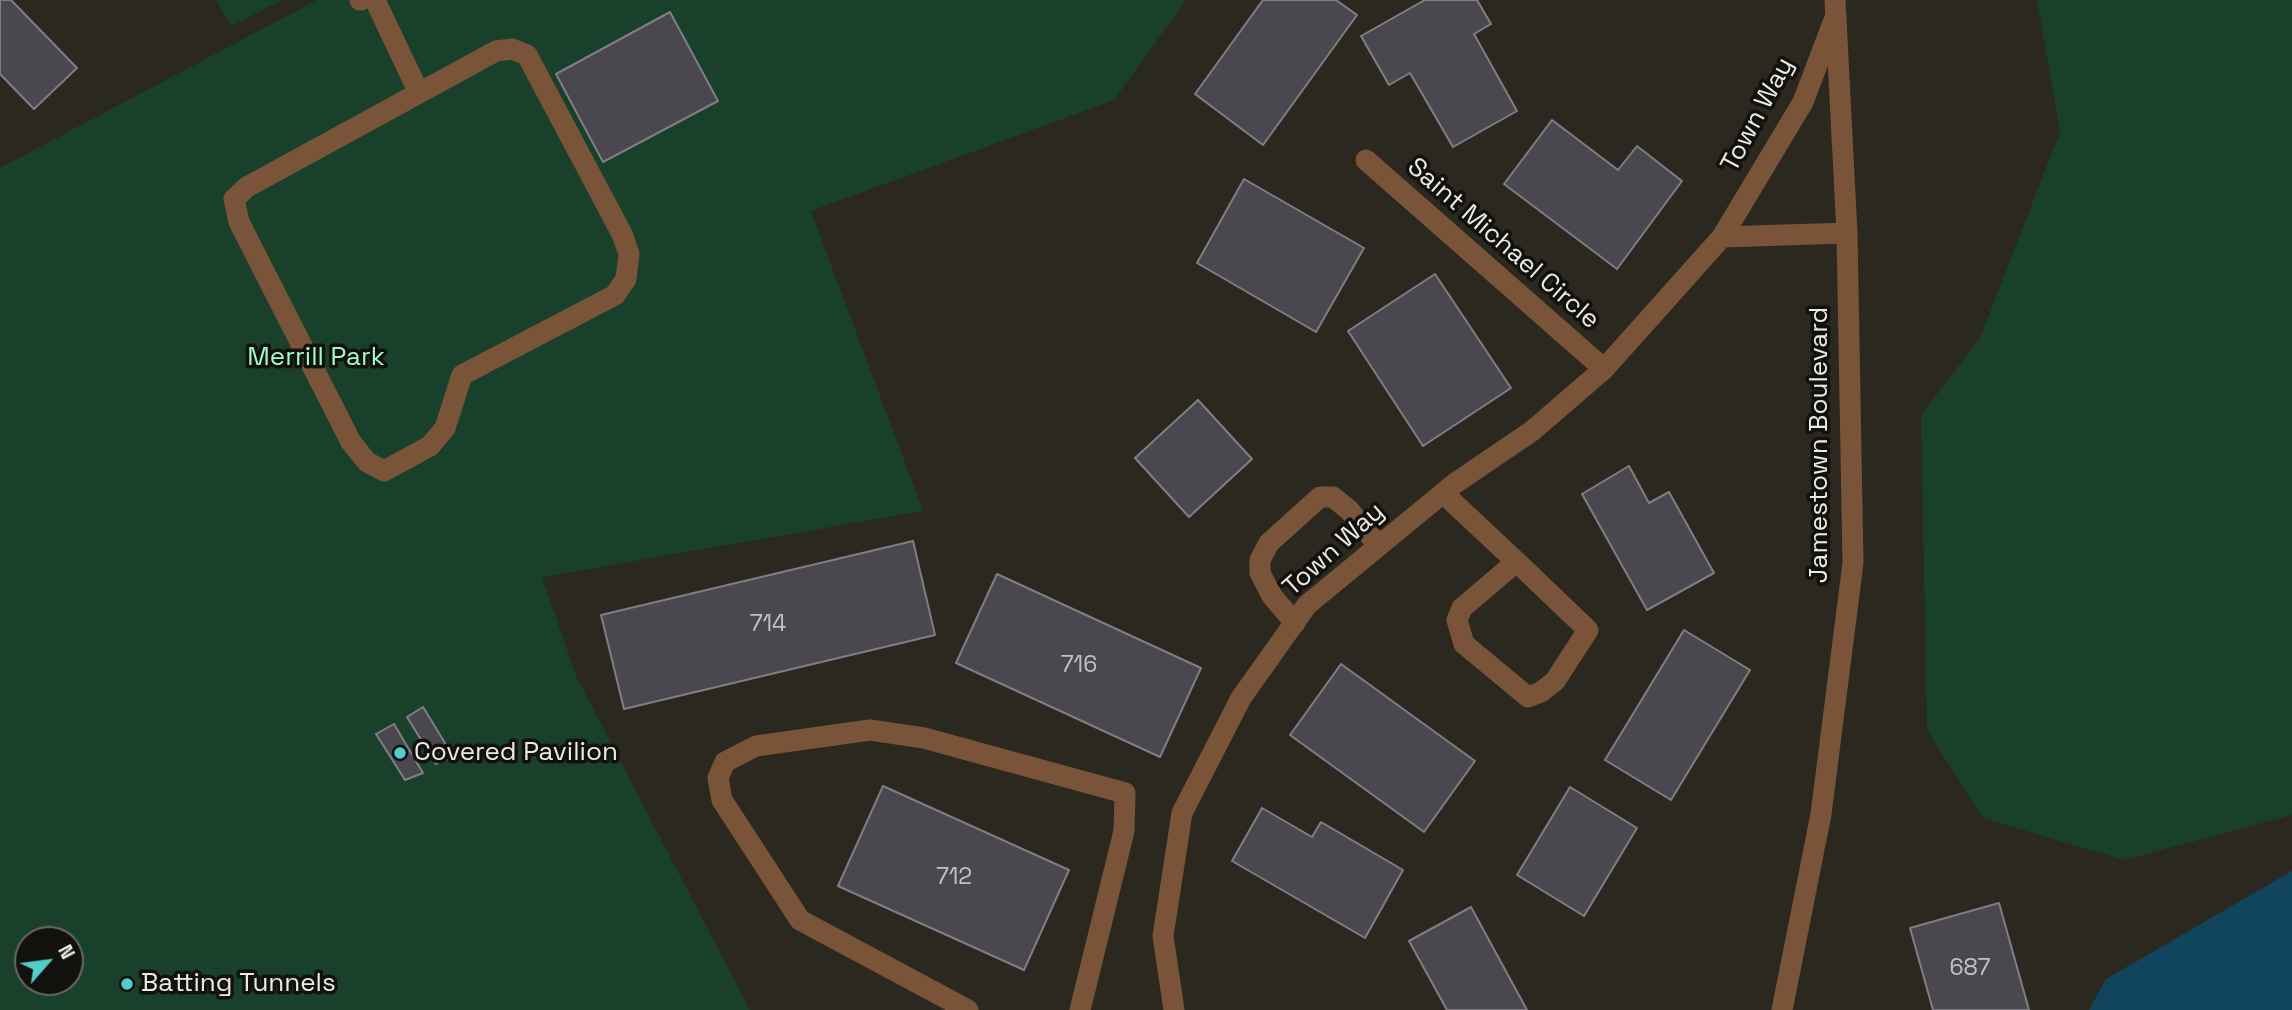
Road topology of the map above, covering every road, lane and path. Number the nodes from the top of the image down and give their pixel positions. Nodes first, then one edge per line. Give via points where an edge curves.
1 (375, 0) edge
2 (1835, 8) edge
3 (419, 93) junction
4 (1366, 160) dead end
5 (1847, 233) junction
6 (1722, 237) junction
7 (1604, 369) junction
8 (1443, 493) junction
9 (1379, 546) junction
10 (1516, 562) junction
11 (1295, 623) junction
12 (968, 1010) edge
13 (1080, 1010) edge
14 (1174, 1010) edge
15 (1782, 1010) edge

1 - 3 street
2 - 5 street, Jamestown Boulevard
2 - 6 street, Town Way via 1803,102
3 - 3 street via 496,51 512,49 527,55 629,254 626,279 615,295 462,375 445,428 430,446 384,471 367,463 351,442 239,222 234,199 247,187
4 - 7 street, Saint Michael Circle
5 - 6 street
5 - 15 street, Jamestown Boulevard via 1853,563 1821,814
6 - 7 street, Town Way
7 - 8 street, Town Way via 1532,431
8 - 9 street, Town Way
8 - 10 street
9 - 11 street, Town Way via 1307,605
9 - 11 street via 1349,510 1333,498 1320,497 1269,543 1260,559 1260,573
10 - 10 street via 1588,630 1555,681 1528,697 1464,644 1457,620 1462,608
11 - 14 street, Town Way via 1241,698 1182,813 1163,936
12 - 13 street via 800,920 722,800 718,778 725,762 756,746 870,730 924,738 1125,793 1124,831

